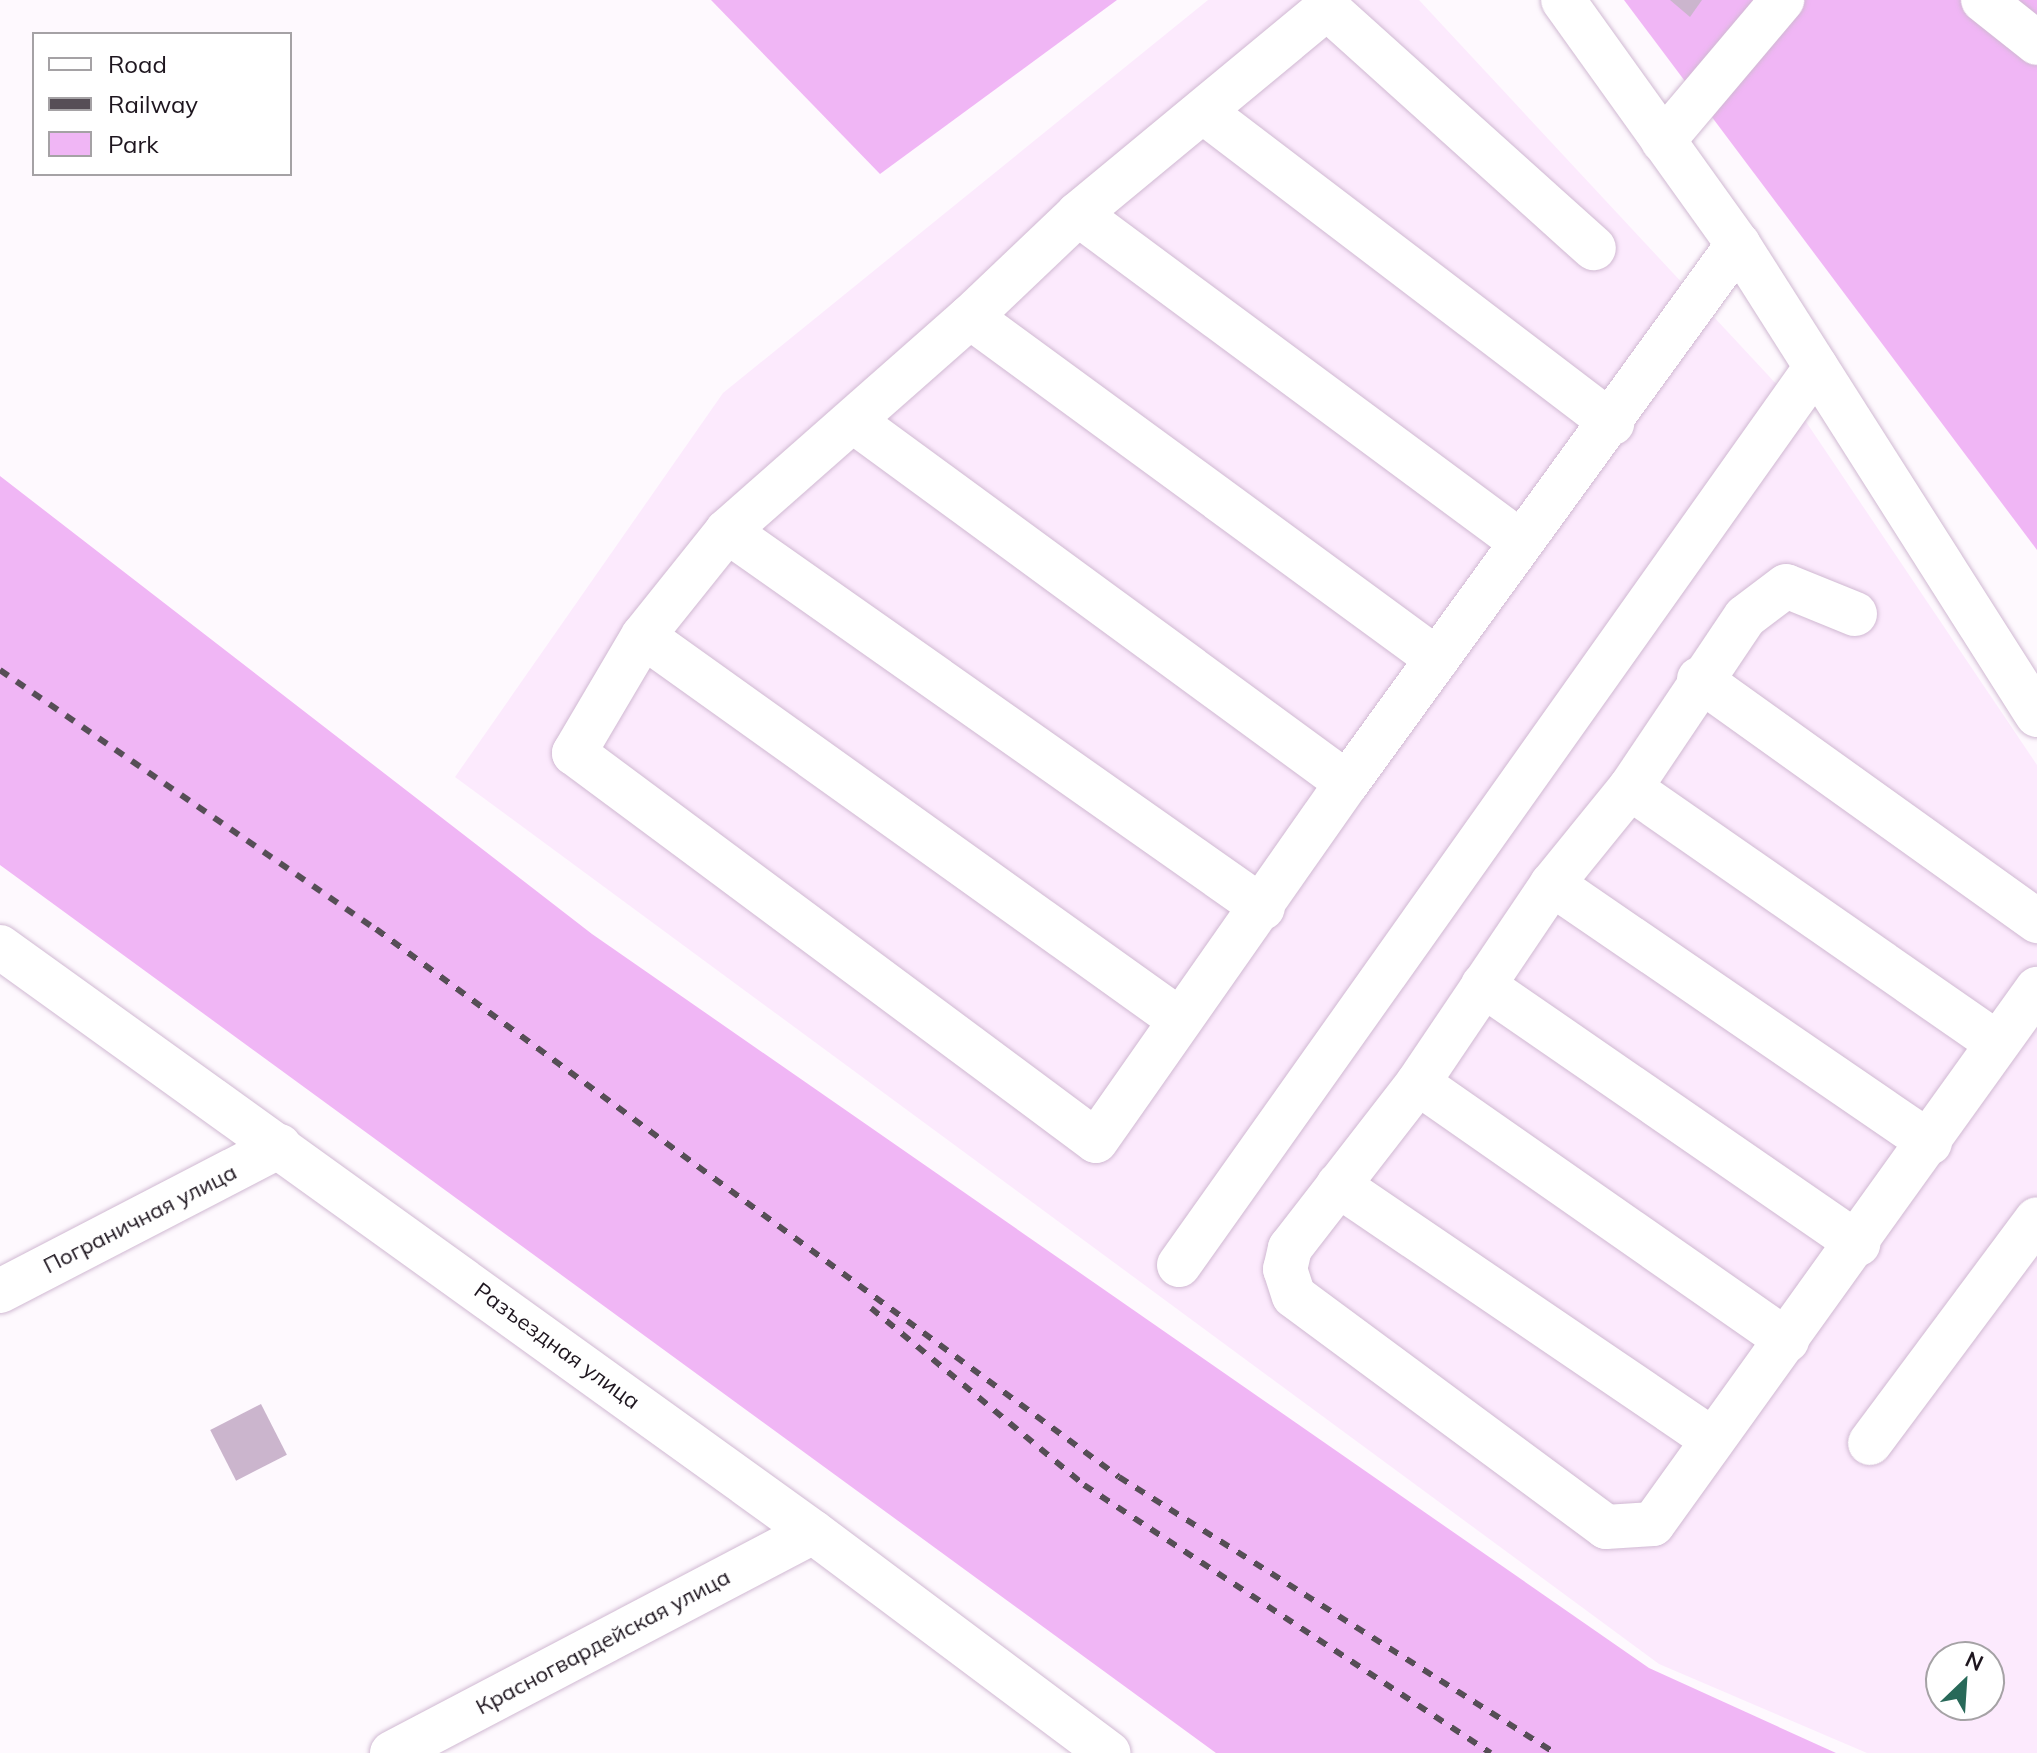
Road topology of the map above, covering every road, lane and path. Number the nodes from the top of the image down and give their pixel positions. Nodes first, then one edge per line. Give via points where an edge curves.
1 (1563, 0) edge
2 (1782, 0) edge
3 (1983, 0) edge
4 (2037, 43) edge
5 (1205, 113) junction
6 (1663, 141) junction
7 (1078, 214) junction
8 (1738, 244) junction
9 (1594, 248) dead end
10 (970, 317) junction
11 (1816, 367) junction
12 (853, 421) junction
13 (1612, 423) junction
14 (727, 531) junction
15 (1521, 542) junction
16 (1855, 614) dead end
17 (643, 636) junction
18 (1437, 659) junction
19 (1699, 679) junction
20 (2037, 715) edge
21 (1347, 783) junction
22 (1630, 788) junction
23 (1552, 884) junction
24 (1263, 908) junction
25 (2037, 921) edge
26 (0, 947) edge
27 (1483, 985) junction
28 (2037, 989) edge
29 (1180, 1020) junction
30 (1996, 1042) junction
31 (1418, 1083) junction
32 (1930, 1143) junction
33 (280, 1146) junction
34 (1338, 1185) junction
35 (2037, 1219) edge
36 (1858, 1244) junction
37 (1179, 1265) dead end
38 (0, 1291) edge
39 (1787, 1340) junction
40 (1710, 1438) junction
41 (1870, 1443) dead end
42 (813, 1532) junction
43 (392, 1753) edge
44 (1108, 1753) edge

1 - 6 street
2 - 6 street
3 - 4 street
5 - 7 street
5 - 9 street via 1327,8
5 - 13 street
6 - 8 street
7 - 10 street
7 - 15 street
8 - 11 street
8 - 13 street
10 - 12 street
10 - 18 street
11 - 20 street
11 - 37 street
12 - 14 street
12 - 21 street
13 - 15 street
14 - 17 street
14 - 24 street
15 - 18 street
16 - 19 street via 1786,586 1745,617
17 - 29 street
17 - 29 street via 574,753 1096,1141
18 - 21 street
19 - 22 street
19 - 25 street
21 - 24 street
22 - 23 street
22 - 30 street
23 - 27 street
23 - 32 street
24 - 29 street
26 - 33 street, Разъездная улица
27 - 31 street
27 - 36 street
28 - 30 street
30 - 32 street
31 - 34 street
31 - 39 street
32 - 36 street
33 - 38 street, Пограничная улица
33 - 42 street, Разъездная улица
34 - 40 street
34 - 40 street via 1290,1248 1285,1269 1294,1296 1606,1527 1653,1524
35 - 41 street
36 - 39 street
39 - 40 street
42 - 43 street, Красногвардейская улица
42 - 44 street, Разъездная улица

